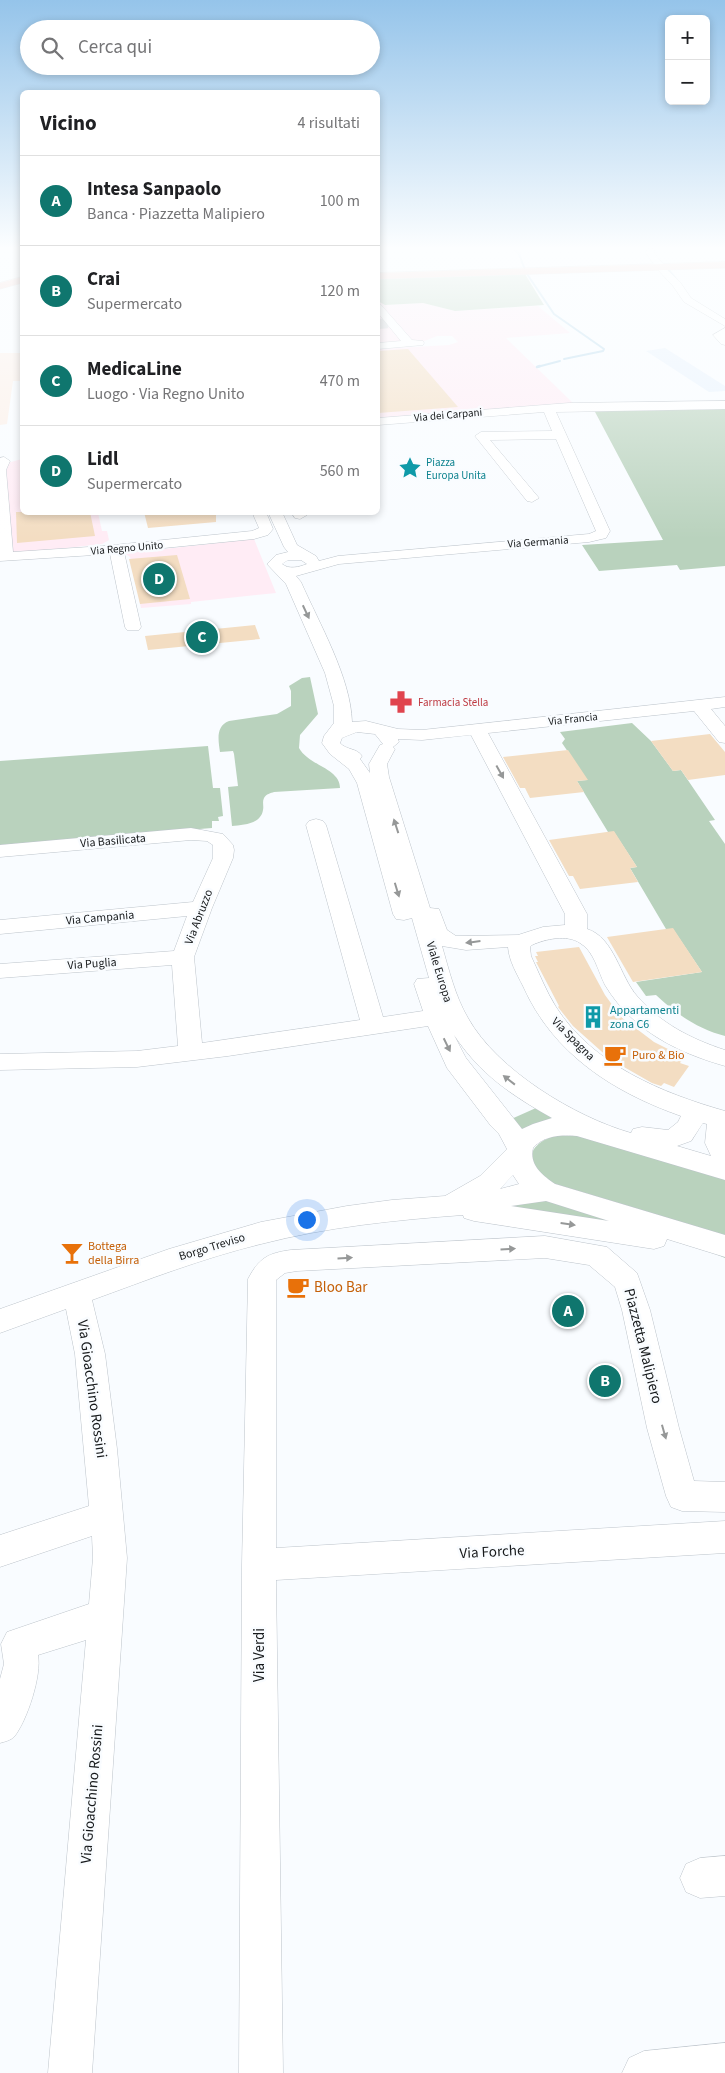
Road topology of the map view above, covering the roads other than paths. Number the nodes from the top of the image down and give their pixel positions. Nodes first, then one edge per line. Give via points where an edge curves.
1 (725, 405) edge
2 (622, 406) junction
3 (546, 409) junction
4 (518, 410) junction
5 (471, 416) junction
6 (380, 422) edge
7 (380, 422) edge
8 (380, 432) edge
9 (561, 435) junction
10 (481, 436) junction
11 (4, 460) edge
12 (532, 498) dead end
13 (261, 515) edge
14 (262, 515) edge
15 (276, 515) edge
16 (254, 535) junction
17 (116, 549) junction
18 (277, 553) junction
19 (3, 557) edge
20 (309, 562) junction
21 (133, 627) dead end
22 (725, 702) edge
23 (699, 705) junction
24 (477, 729) junction
25 (725, 738) edge
26 (384, 739) junction
27 (337, 743) junction
28 (316, 825) dead end
29 (223, 843) joint
30 (0, 851) edge
31 (404, 856) junction
32 (201, 908) junction
33 (0, 927) edge
34 (576, 932) junction
35 (522, 942) junction
36 (184, 957) junction
37 (0, 971) edge
38 (436, 1017) junction
39 (374, 1027) junction
40 (191, 1053) junction
41 (725, 1058) edge
42 (0, 1062) edge
43 (540, 1101) junction
44 (695, 1112) junction
45 (723, 1119) edge
46 (500, 1120) junction
47 (599, 1133) junction
48 (636, 1135) junction
49 (520, 1151) junction
50 (725, 1155) edge
51 (725, 1170) edge
52 (498, 1176) junction
53 (546, 1191) junction
54 (433, 1206) junction
55 (292, 1226) junction
56 (721, 1250) edge
57 (297, 1260) junction
58 (74, 1293) junction
59 (0, 1321) edge
60 (725, 1497) edge
61 (107, 1516) junction
62 (725, 1537) edge
63 (0, 1551) edge
64 (259, 1565) junction
65 (106, 1616) junction
66 (10, 1648) edge
67 (0, 1725) edge
68 (725, 2065) edge
69 (70, 2073) edge
70 (261, 2073) edge
71 (644, 2073) edge

1 - 2 street, Via dei Carpani
2 - 3 street, Via dei Carpani
2 - 3 street, Via dei Carpani
3 - 4 street, Via dei Carpani
3 - 5 street, Via dei Carpani
3 - 9 street, Via Germania
4 - 5 street, Via dei Carpani
4 - 6 street, Via dei Carpani
5 - 7 street, Via dei Carpani
8 - 10 street via 462,422 470,424
9 - 10 street
9 - 20 street, Via Germania via 602,535
10 - 12 street
11 - 19 street
13 - 16 street via 266,529
14 - 18 street via 276,540
15 - 20 street via 291,547
16 - 17 street, Via Regno Unito
16 - 18 street, Via Regno Unito via 266,537
17 - 19 street, Via Regno Unito
17 - 21 street
18 - 20 street via 296,572
18 -> 27 street via 333,673 344,711
20 - 26 street via 306,581 356,706
22 - 23 street, Via Francia
23 - 24 street, Via Francia
23 - 25 street
24 - 26 street, Via Francia
24 -> 34 street via 576,914
26 - 27 street via 354,727
26 - 27 street via 377,754 364,756 351,756
31 -> 26 street, Viale Europa via 378,767
27 -> 38 street, Viale Europa via 366,783
28 - 39 street
29 - 30 street, Via Basilicata via 206,835 191,834
29 - 32 street, Via Abruzzo via 223,858
35 -> 31 street via 505,939 455,943 440,937 423,886
43 -> 31 street, Viale Europa via 497,1071 464,1034 443,988
32 - 33 street, Via Campania
32 - 36 street, Via Abruzzo
34 - 35 street via 531,937
34 - 41 street via 592,941 621,992 644,1017 682,1042
35 - 44 street, Via Spagna via 520,956 548,1014 563,1032 609,1072 638,1089
36 - 37 street, Via Puglia
36 - 40 street, Via Abruzzo
38 - 39 street
38 -> 46 street, Viale Europa via 459,1068
39 - 40 street
40 - 42 street via 137,1059
43 - 47 street, Viale Europa
43 - 48 street
44 - 45 street, Via Spagna
44 - 48 street via 687,1131 675,1138 661,1140
45 - 50 street, Via Spagna via 716,1137
46 - 49 street, Viale Europa via 509,1128
46 - 52 street via 506,1146
47 - 48 street
47 - 49 street, Borgo Treviso via 569,1126 548,1129 530,1136
47 - 51 street
49 - 52 street, Borgo Treviso
49 - 53 street, Viale Europa via 519,1160 525,1174
52 - 54 street, Borgo Treviso via 466,1197
53 - 54 street, Borgo Treviso via 477,1204
53 - 56 street
54 - 55 street, Borgo Treviso
54 -> 56 street via 640,1235
55 - 57 street
55 - 58 street, Borgo Treviso via 209,1248
57 -> 60 street, Piazzetta Malipiero via 545,1247 597,1255 627,1281 682,1496
57 - 64 street, Via Verdi via 274,1264 262,1279
58 - 59 street, Borgo Treviso
58 - 61 street, Via Gioacchino Rossini via 90,1354
61 - 63 street
61 - 65 street, Via Gioacchino Rossini via 110,1558
62 - 64 street, Via Forche
64 - 70 street, Via Verdi
65 - 66 street
65 - 69 street, Via Gioacchino Rossini
66 - 67 street via 22,1664 11,1706
68 - 71 street

